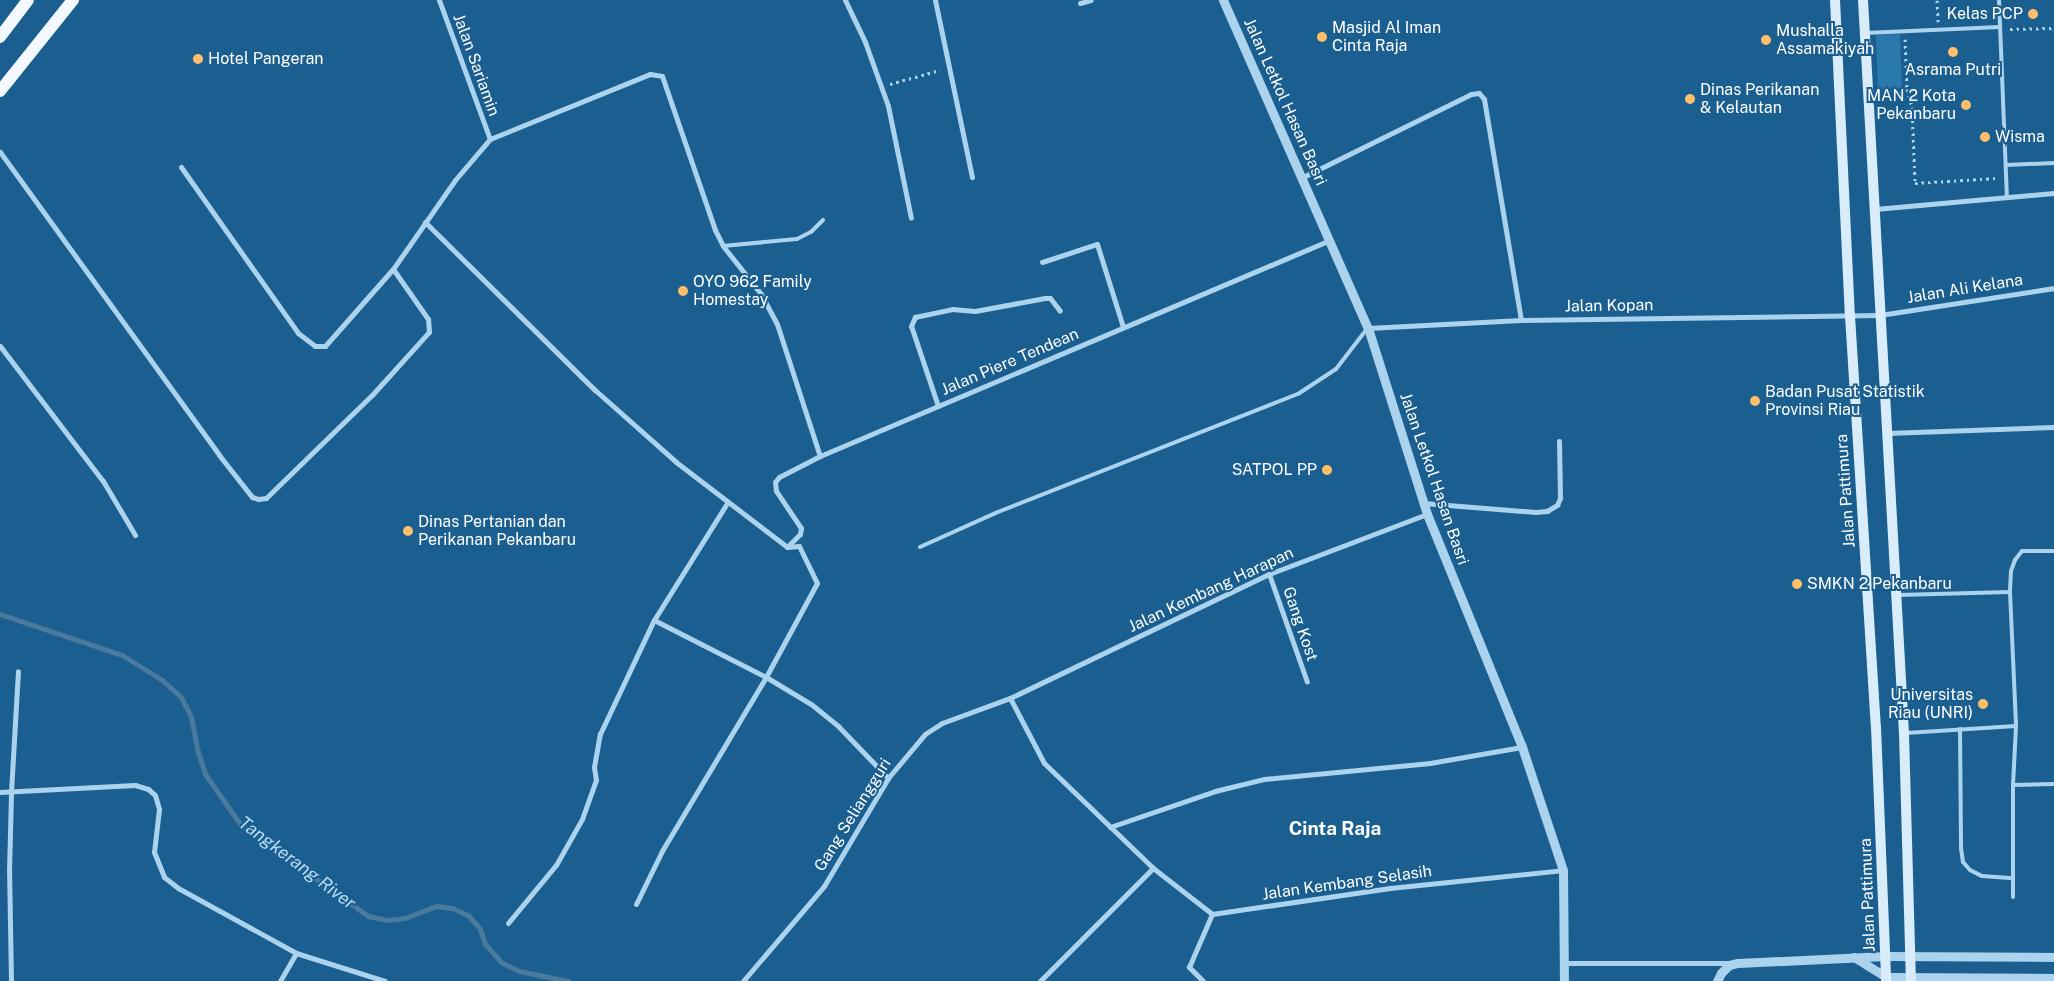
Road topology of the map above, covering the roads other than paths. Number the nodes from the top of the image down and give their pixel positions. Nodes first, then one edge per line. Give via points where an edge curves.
1 (28, 0) edge
2 (73, 0) edge
3 (439, 0) edge
4 (845, 0) edge
5 (935, 0) edge
6 (1091, 0) edge
7 (1223, 0) edge
8 (1836, 0) edge
9 (1863, 0) edge
10 (2000, 0) edge
11 (1080, 3) dead end
12 (2000, 28) junction
13 (1865, 33) junction
14 (0, 36) edge
15 (0, 91) edge
16 (490, 139) junction
17 (0, 152) edge
18 (2054, 163) edge
19 (2006, 165) junction
20 (181, 167) dead end
21 (972, 177) dead end
22 (1303, 177) junction
23 (2054, 193) edge
24 (2008, 197) junction
25 (1875, 209) junction
26 (911, 218) dead end
27 (823, 220) dead end
28 (425, 222) junction
29 (1330, 240) junction
30 (724, 246) junction
31 (1042, 262) dead end
32 (393, 269) junction
33 (2054, 288) edge
34 (1060, 311) dead end
35 (1880, 315) junction
36 (1850, 316) junction
37 (1521, 320) junction
38 (1123, 328) junction
39 (1368, 328) junction
40 (0, 346) edge
41 (938, 406) junction
42 (2054, 427) edge
43 (1887, 433) junction
44 (1559, 440) dead end
45 (820, 456) junction
46 (727, 503) junction
47 (1423, 503) junction
48 (1427, 514) junction
49 (134, 535) dead end
50 (787, 547) junction
51 (920, 547) dead end
52 (2054, 551) edge
53 (1269, 574) junction
54 (2010, 592) junction
55 (1896, 595) junction
56 (654, 620) junction
57 (18, 671) dead end
58 (766, 676) junction
59 (1306, 682) dead end
60 (1010, 698) junction
61 (2016, 726) junction
62 (1960, 730) junction
63 (1904, 733) junction
64 (1522, 747) junction
65 (888, 778) junction
66 (2054, 784) edge
67 (2013, 785) junction
68 (0, 792) edge
69 (11, 792) junction
70 (1110, 827) junction
71 (1153, 868) junction
72 (1563, 870) junction
73 (2013, 878) junction
74 (2013, 897) dead end
75 (636, 904) dead end
76 (1212, 914) junction
77 (508, 924) dead end
78 (296, 953) junction
79 (1886, 956) junction
80 (1910, 956) junction
81 (1853, 957) junction
82 (2054, 957) edge
83 (1738, 962) junction
84 (1564, 963) junction
85 (2054, 978) edge
86 (1886, 979) edge
87 (1911, 979) edge
88 (11, 981) edge
89 (280, 981) edge
90 (384, 981) edge
91 (743, 981) edge
92 (1040, 981) edge
93 (1203, 981) edge
94 (1564, 981) edge
95 (1717, 981) edge

1 - 14 main road
2 - 15 main road
3 - 16 street, Jalan Sariamin
4 - 26 street via 865,42 888,106
5 - 21 street
6 - 11 street
7 - 22 street, Jalan Letkol Hasan Basri
8 - 36 main road, Jalan Pattimura
9 - 13 main road
10 - 12 lane
12 - 13 lane
12 - 19 lane
13 - 25 main road
16 - 28 street
16 - 30 street via 650,74 662,76
17 - 32 street via 219,455 252,497 258,500 266,498 372,395 429,332 428,319
18 - 19 lane
19 - 24 lane
20 - 32 street via 298,333 315,346 325,346 331,341
22 - 29 street, Jalan Letkol Hasan Basri
22 - 37 street via 1479,93 1484,99
23 - 24 street
24 - 25 street
25 - 35 main road
27 - 30 lane via 811,232 797,239
28 - 32 street
28 - 46 street via 595,390
29 - 38 street, Jalan Piere Tendean
29 - 39 street, Jalan Letkol Hasan Basri
30 - 45 street via 761,294 777,324
31 - 38 street via 1097,244
33 - 35 street, Jalan Ali Kelana
34 - 41 street via 1048,298 975,311 952,309 915,317 911,326
35 - 36 street, Jalan Ali Kelana
35 - 43 main road
36 - 37 street, Jalan Kopan
36 - 79 main road, Jalan Pattimura via 1876,727
37 - 39 street, Jalan Kopan
38 - 41 street, Jalan Piere Tendean
39 - 47 street, Jalan Letkol Hasan Basri
39 - 51 lane via 1336,369 1298,394 998,512
40 - 49 street via 103,481
41 - 45 street, Jalan Piere Tendean
42 - 43 street
43 - 55 main road
44 - 47 street via 1560,498 1557,505 1547,511
45 - 50 street, Jalan Piere Tendean via 774,482 776,491 801,528 800,534
46 - 50 street
46 - 56 street
47 - 48 street, Jalan Letkol Hasan Basri
48 - 53 street, Jalan Kembang Harapan
48 - 64 street, Jalan Letkol Hasan Basri
50 - 58 street via 799,546 817,583
52 - 54 lane via 2022,551 2011,571
53 - 59 street, Gang Kost
53 - 60 street, Jalan Kembang Harapan
54 - 55 lane
54 - 61 lane
55 - 63 main road
56 - 58 street
56 - 77 street via 600,734 594,767 596,780 582,819 556,865
57 - 69 street
58 - 65 street via 811,704 839,727
58 - 75 street via 662,851
60 - 65 street, Gang Seliangguri via 925,734
60 - 70 street via 1044,763
61 - 62 lane
61 - 67 lane
62 - 63 lane
62 - 73 lane via 1961,848 1964,862 1970,870 1982,876
63 - 80 main road
64 - 70 street via 1430,763 1264,779 1214,791
64 - 72 street, Jalan Letkol Hasan Basri
65 - 91 street, Gang Seliangguri via 824,886
66 - 67 lane
67 - 73 lane
68 - 69 street
69 - 78 street via 135,785 148,789 155,795 159,809 154,852 164,877 178,888
69 - 88 street
70 - 71 street
71 - 76 street
71 - 92 street
72 - 76 street, Jalan Kembang Selasih via 1390,888
72 - 84 street, Jalan Letkol Hasan Basri
73 - 74 lane
76 - 93 street via 1189,967
78 - 89 street
78 - 90 street
79 - 80 street
79 - 81 street
79 - 86 main road, Jalan Pattimura
80 - 82 street
80 - 87 main road
81 - 83 street
81 - 86 street
83 - 84 street
83 - 95 street via 1729,965
84 - 94 street, Jalan Letkol Hasan Basri
85 - 87 street
86 - 87 street

